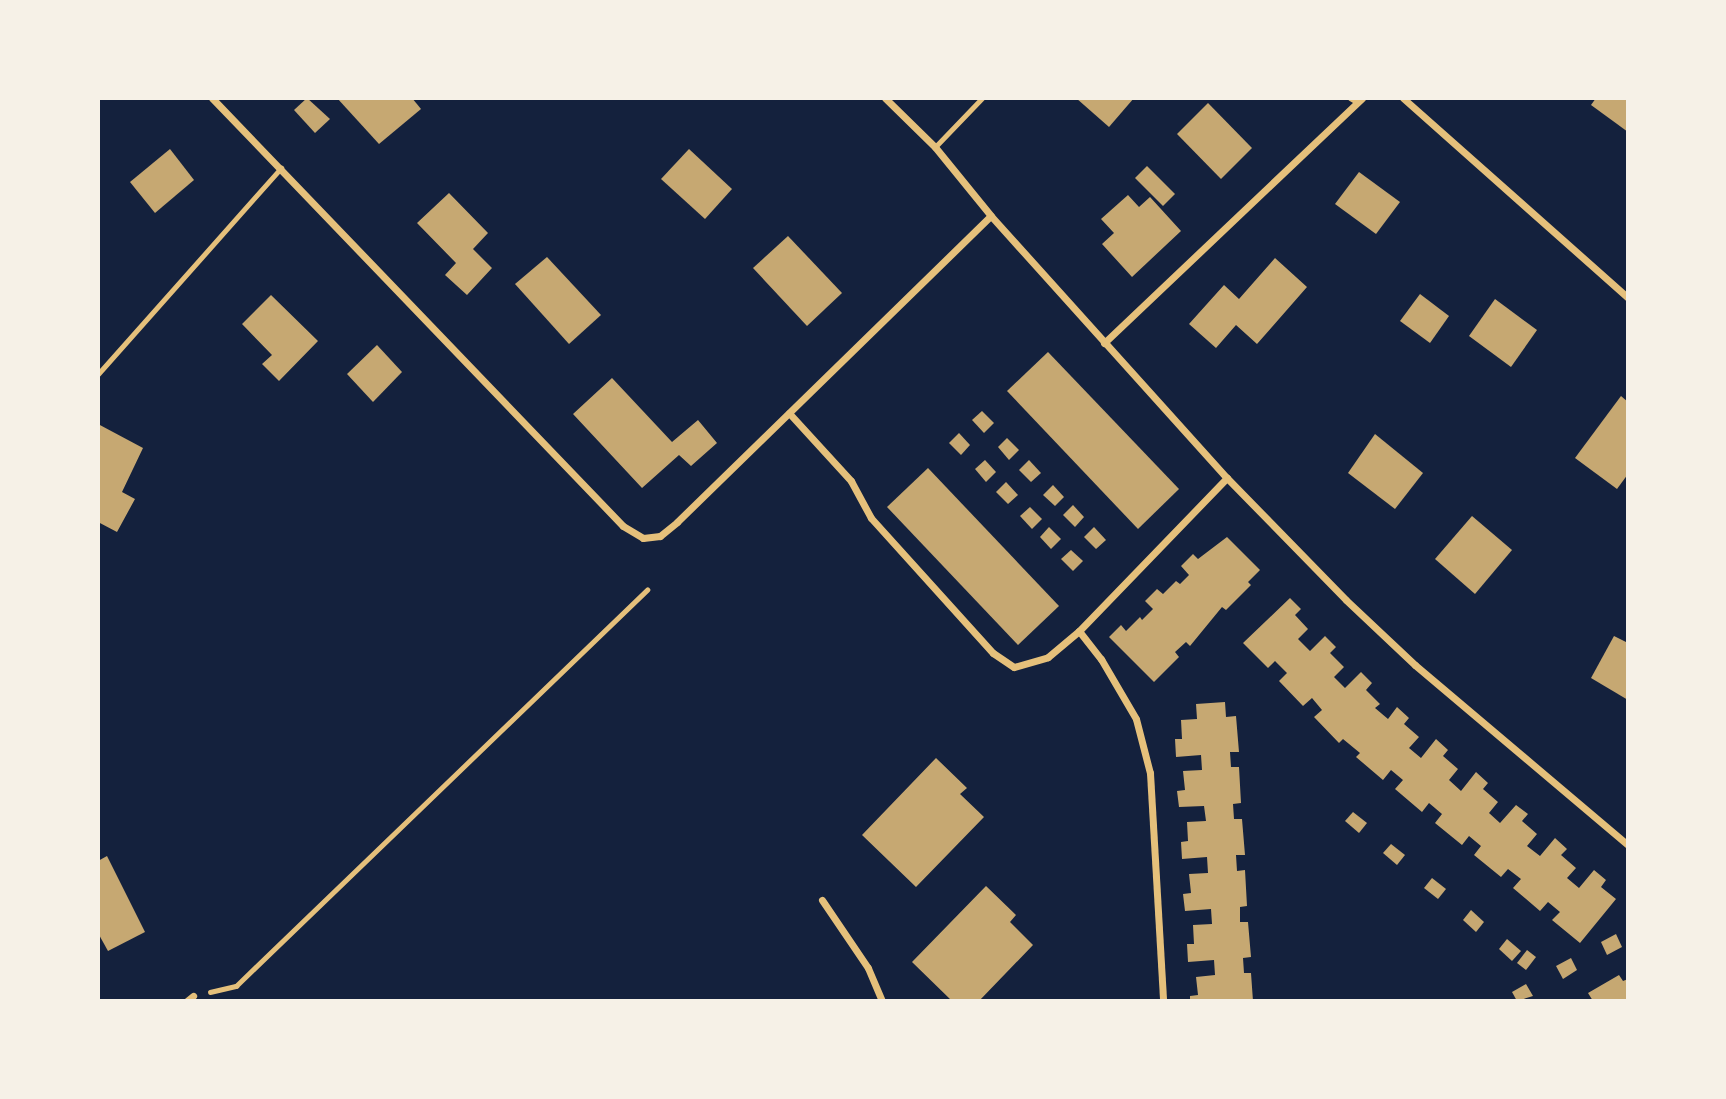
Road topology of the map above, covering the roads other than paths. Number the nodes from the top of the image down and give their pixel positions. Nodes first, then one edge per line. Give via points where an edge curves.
1 (212, 98) edge
2 (885, 98) edge
3 (982, 98) edge
4 (1403, 98) edge
5 (1356, 99) edge
6 (935, 147) junction
7 (281, 168) junction
8 (990, 216) junction
9 (1628, 298) edge
10 (1104, 343) junction
11 (98, 374) edge
12 (789, 413) junction
13 (1227, 478) junction
14 (1079, 631) junction
15 (1628, 845) edge
16 (822, 900) dead end
17 (882, 1001) edge
18 (1163, 1001) edge

1 - 7 street
2 - 6 street
3 - 6 lane
4 - 9 street
5 - 10 street
6 - 8 street
7 - 11 lane
7 - 12 street via 623,526 643,538 660,536 677,522
8 - 10 street
8 - 12 street
10 - 13 street
12 - 14 street via 851,481 871,518 993,653 1014,667 1048,657
13 - 14 street
13 - 15 street via 1415,665
14 - 18 street via 1136,719 1150,773
16 - 17 street via 868,968

